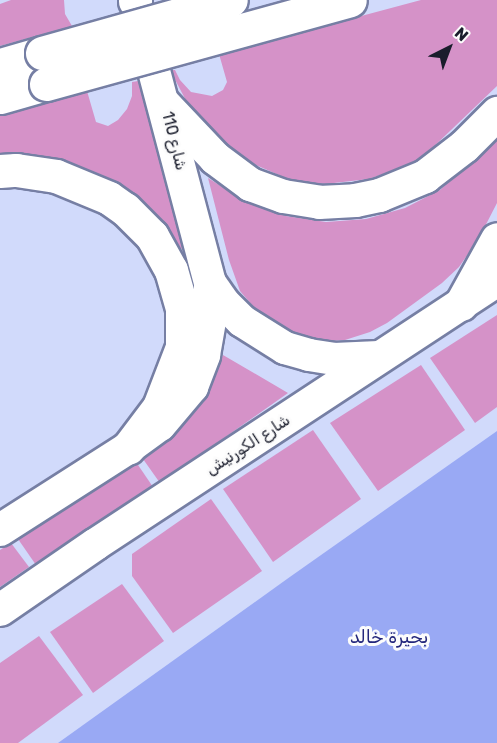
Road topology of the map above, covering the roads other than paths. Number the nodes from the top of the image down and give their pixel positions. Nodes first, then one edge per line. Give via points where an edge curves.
1 (135, 0) edge
2 (231, 0) edge
3 (350, 0) edge
4 (0, 65) edge
5 (44, 68) junction
6 (0, 97) edge
7 (164, 104) junction
8 (497, 114) edge
9 (0, 171) edge
10 (497, 239) edge
11 (497, 281) edge
12 (210, 283) junction
13 (460, 304) junction
14 (384, 356) junction
15 (128, 448) junction
16 (0, 530) edge
17 (0, 610) edge

1 - 7 main road, شارع 110
2 - 5 main road, bridge
3 - 5 main road, bridge
4 - 5 main road
5 - 6 main road
7 - 8 main road via 215,158 250,184 283,196 319,202 379,195 425,176
7 - 12 main road, شارع 110
9 - 15 main road via 56,176 109,198 152,236 171,270 182,308 182,347 177,368 159,407
10 - 13 main road
11 - 13 main road, شارع الكورنيش
12 - 14 main road via 242,321 285,348 334,359
12 - 15 main road via 207,339 192,387 172,413
13 - 14 main road, شارع الكورنيش
14 - 17 main road, شارع الكورنيش
15 - 16 main road

